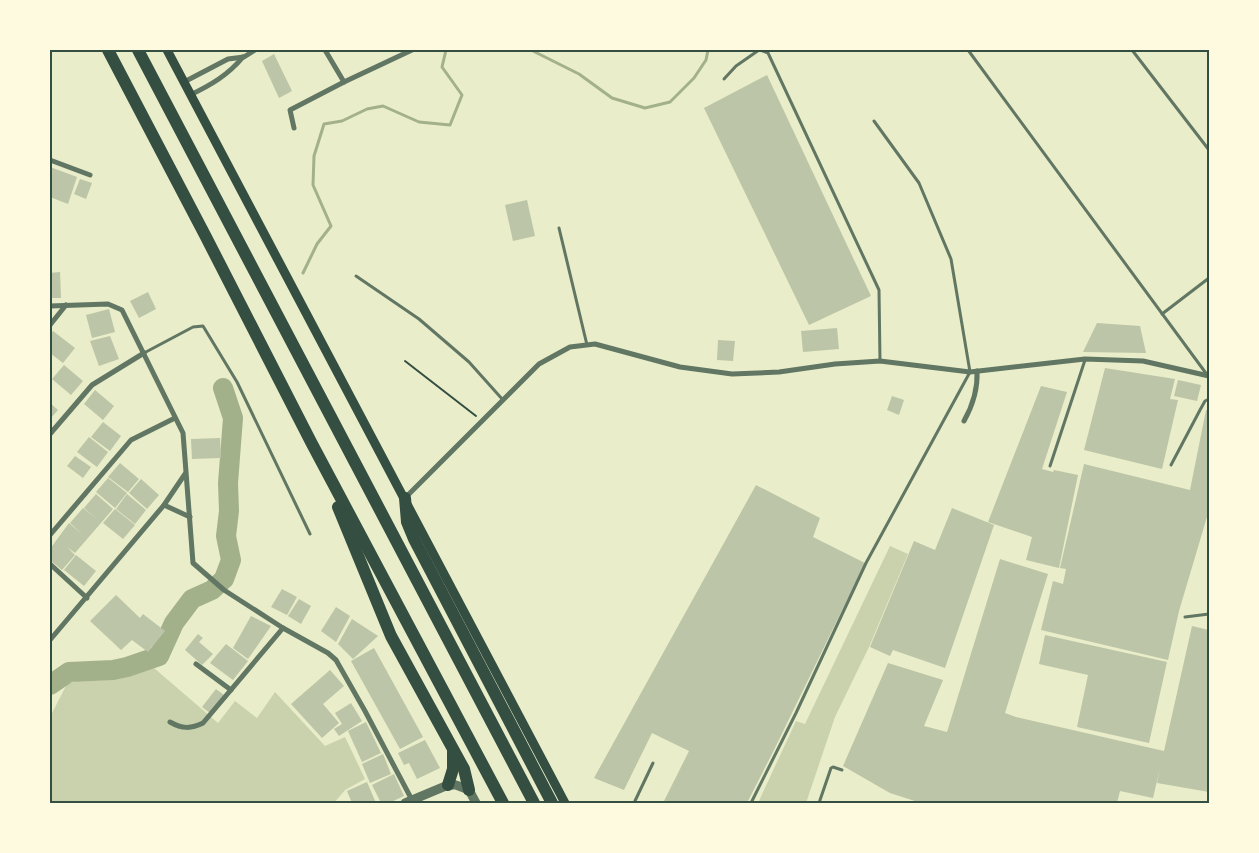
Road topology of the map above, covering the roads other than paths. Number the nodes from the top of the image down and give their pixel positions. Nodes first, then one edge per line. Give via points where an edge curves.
1 (108, 50) edge
2 (138, 50) edge
3 (168, 50) edge
4 (255, 50) edge
5 (326, 50) edge
6 (412, 50) edge
7 (759, 50) edge
8 (968, 50) edge
9 (1132, 50) edge
10 (244, 57) junction
11 (724, 79) dead end
12 (184, 82) junction
13 (344, 82) junction
14 (190, 95) junction
15 (874, 121) dead end
16 (294, 128) dead end
17 (1209, 150) edge
18 (50, 160) edge
19 (90, 175) dead end
20 (560, 228) dead end
21 (356, 276) dead end
22 (1209, 278) edge
23 (66, 304) junction
24 (50, 306) edge
25 (1162, 314) junction
26 (50, 325) edge
27 (587, 345) junction
28 (144, 354) junction
29 (1085, 359) junction
30 (880, 361) junction
31 (977, 371) junction
32 (970, 372) junction
33 (1209, 376) edge
34 (1209, 399) edge
35 (503, 400) junction
36 (175, 418) junction
37 (964, 421) dead end
38 (50, 434) edge
39 (311, 442) junction
40 (1171, 465) dead end
41 (1050, 466) dead end
42 (186, 473) junction
43 (405, 498) junction
44 (164, 505) junction
45 (190, 517) junction
46 (310, 534) dead end
47 (50, 535) edge
48 (50, 564) edge
49 (87, 598) junction
50 (1209, 614) edge
51 (1185, 617) dead end
52 (283, 628) junction
53 (50, 640) edge
54 (196, 664) dead end
55 (231, 690) junction
56 (170, 722) dead end
57 (453, 749) junction
58 (653, 763) dead end
59 (842, 770) dead end
60 (448, 784) junction
61 (469, 790) junction
62 (408, 801) edge
63 (476, 803) edge
64 (503, 803) edge
65 (534, 803) edge
66 (552, 803) edge
67 (565, 803) edge
68 (634, 803) edge
69 (751, 803) edge
70 (819, 803) edge

1 - 39 highway
2 - 65 highway
3 - 12 main road
4 - 10 street
5 - 13 street
6 - 13 street
7 - 11 lane
7 - 30 lane via 768,53 879,290
8 - 25 lane
9 - 17 lane
10 - 12 street via 228,59
10 - 14 street via 214,83
12 - 14 main road
13 - 16 street via 290,110
14 - 43 main road
15 - 32 lane via 919,183 951,259
18 - 19 street
20 - 27 lane
21 - 35 lane via 419,319 469,362
22 - 25 lane
23 - 24 street
23 - 26 street
23 - 28 street via 108,304 122,310
25 - 33 lane
27 - 30 street via 595,344 680,367 732,374
27 - 35 street via 570,346 539,364
28 - 36 street
28 - 38 street via 92,385
28 - 46 lane via 193,326 203,326 237,382
29 - 31 street
29 - 33 street via 1143,361
29 - 41 lane
30 - 32 street
31 - 32 street
31 - 37 street via 973,404
32 - 69 lane via 866,563
34 - 40 lane
35 - 43 street
36 - 42 street via 183,433
36 - 47 street via 131,440
39 - 57 highway via 391,636
39 - 64 highway
42 - 44 street
42 - 45 street
43 - 66 highway via 407,522 414,538
43 - 67 main road
44 - 45 street
44 - 49 street
45 - 52 street via 193,562 224,590
48 - 49 street
49 - 53 street
50 - 51 lane
52 - 55 street
52 - 62 street via 336,660 365,710
54 - 55 street
55 - 56 street via 203,723 193,728 179,727
57 - 60 highway via 453,769
57 - 61 highway via 464,769
58 - 68 lane
59 - 70 lane via 831,768
60 - 61 street
60 - 62 street
61 - 63 street

